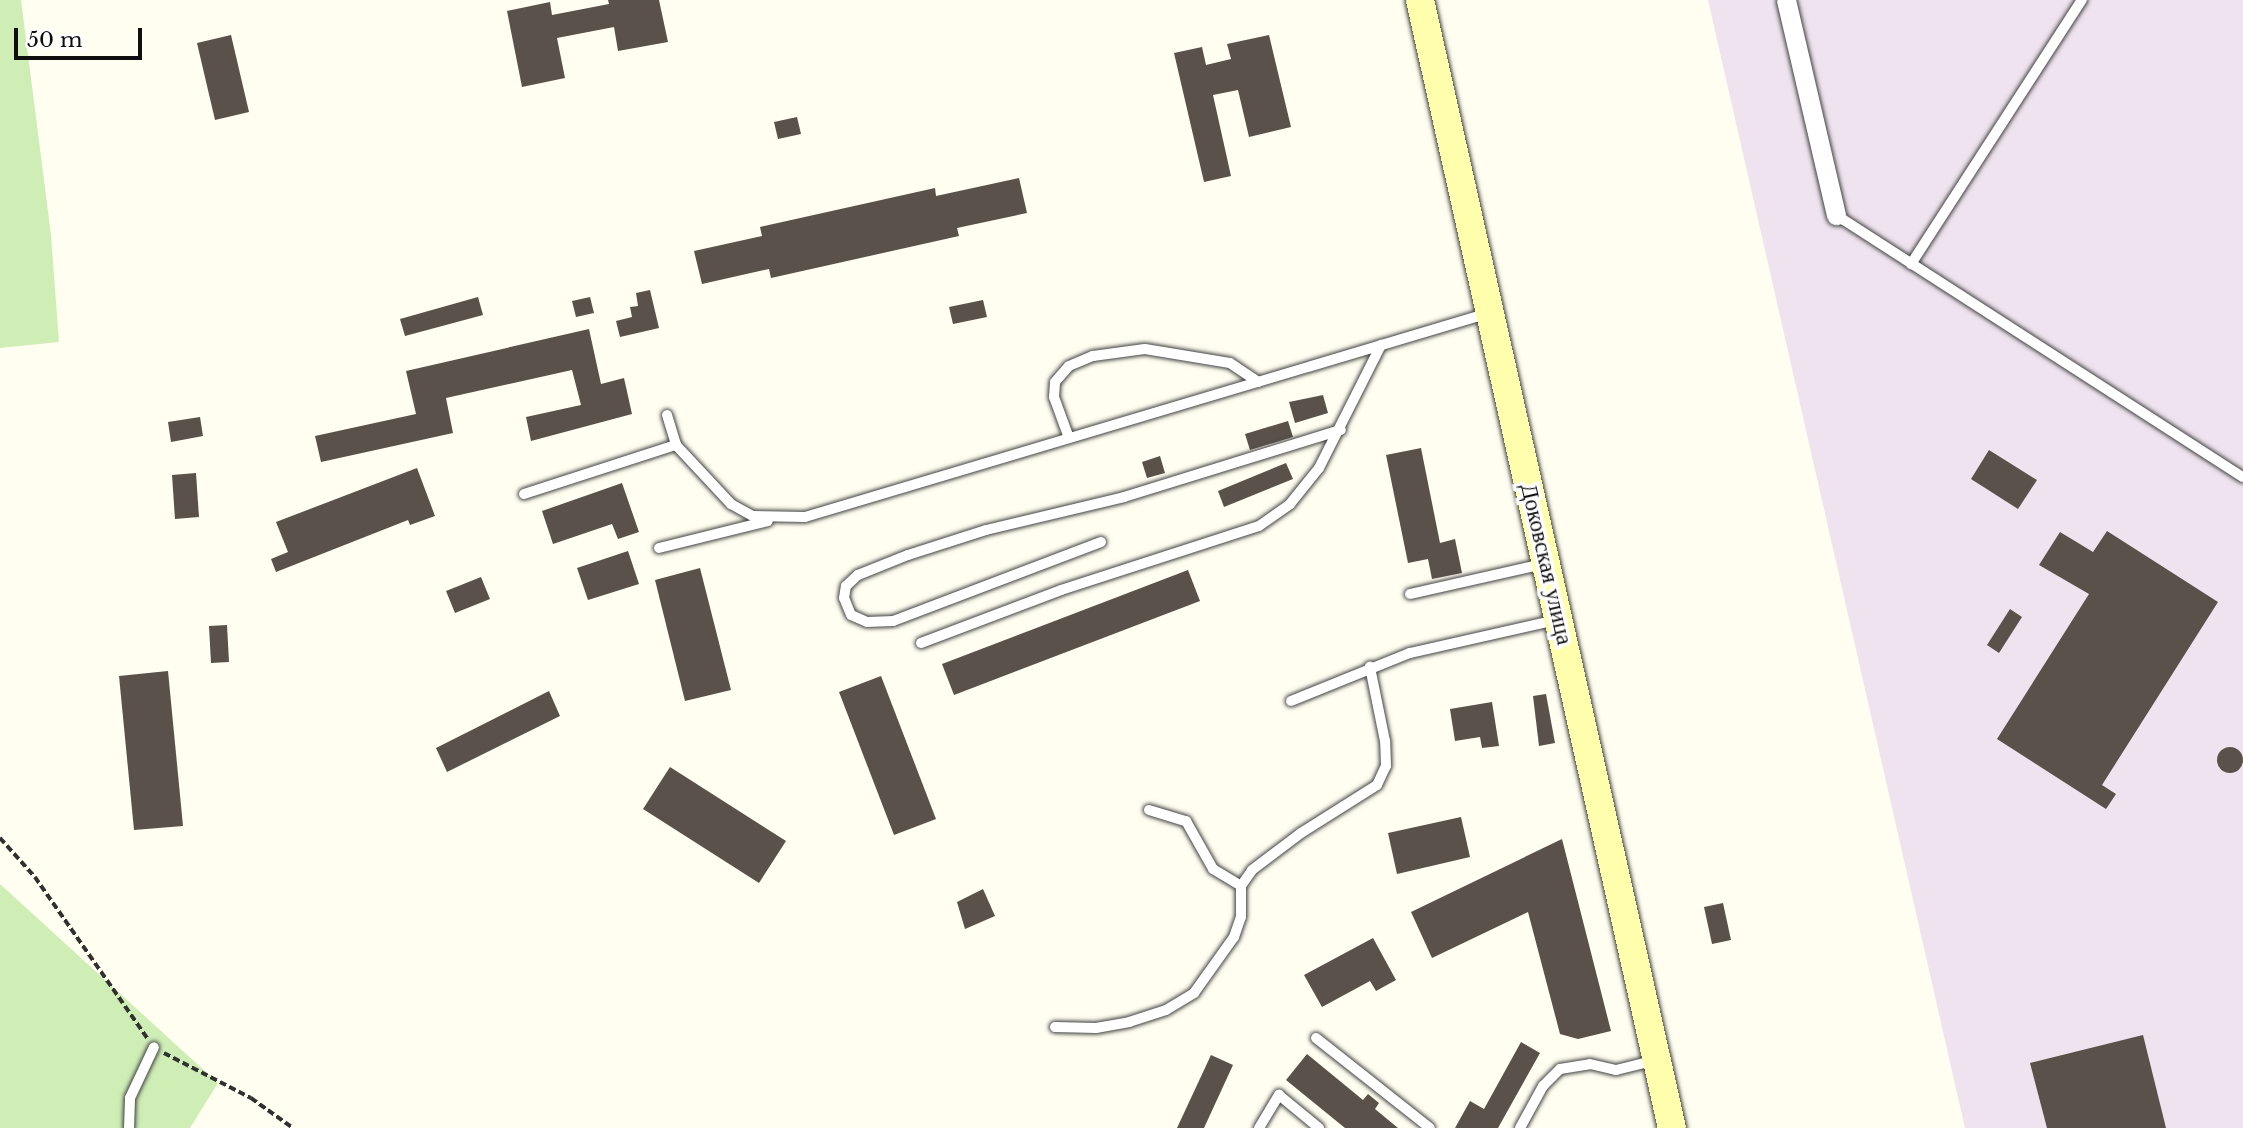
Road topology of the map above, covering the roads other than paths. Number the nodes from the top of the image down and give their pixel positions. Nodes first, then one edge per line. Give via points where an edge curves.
1 (1420, 0) edge
2 (1786, 0) edge
3 (2082, 0) edge
4 (1836, 215) joint
5 (1912, 264) junction
6 (1490, 313) junction
7 (1381, 345) junction
8 (1258, 382) junction
9 (667, 415) dead end
10 (1341, 430) junction
11 (1069, 438) junction
12 (676, 445) junction
13 (2243, 477) edge
14 (524, 494) dead end
15 (776, 519) junction
16 (1101, 542) dead end
17 (659, 548) dead end
18 (1547, 563) junction
19 (1410, 594) dead end
20 (1560, 620) junction
21 (921, 643) dead end
22 (1370, 667) junction
23 (1291, 701) dead end
24 (1149, 810) dead end
25 (1241, 886) junction
26 (1055, 1027) dead end
27 (1316, 1038) dead end
28 (154, 1047) road end
29 (1657, 1060) junction
30 (129, 1128) edge
31 (1259, 1128) edge
32 (1319, 1128) edge
33 (1430, 1128) edge
34 (1520, 1128) edge
35 (1672, 1128) edge

1 - 6 street, Доковская улица
2 - 4 street
3 - 5 lane
4 - 5 lane
5 - 13 lane
6 - 7 lane
6 - 18 street, Доковская улица
7 - 8 lane
7 - 10 lane
8 - 11 lane
8 - 11 lane via 1243,368 1218,360 1144,349 1093,356 1069,366 1055,382 1054,397
9 - 12 lane
10 - 16 lane via 1124,497 986,530 908,555 858,575 846,586 844,598 851,615 867,622 892,621
10 - 21 lane via 1290,504 1259,526 1061,590
11 - 15 lane via 805,517
12 - 14 lane
12 - 15 lane via 731,503 752,516
15 - 17 lane
18 - 19 lane
18 - 20 street, Доковская улица
20 - 22 lane via 1454,640
20 - 29 street, Доковская улица
22 - 23 lane
22 - 25 lane via 1385,741 1386,766 1377,785 1300,832 1252,870
24 - 25 lane via 1186,821 1213,869
25 - 26 lane via 1241,917 1234,937 1194,993 1166,1010 1129,1022 1096,1028
27 - 33 lane
28 - 30 lane via 130,1098
29 - 34 lane via 1616,1070 1590,1064 1560,1069 1543,1086
29 - 35 street, Доковская улица
31 - 32 lane via 1279,1096

